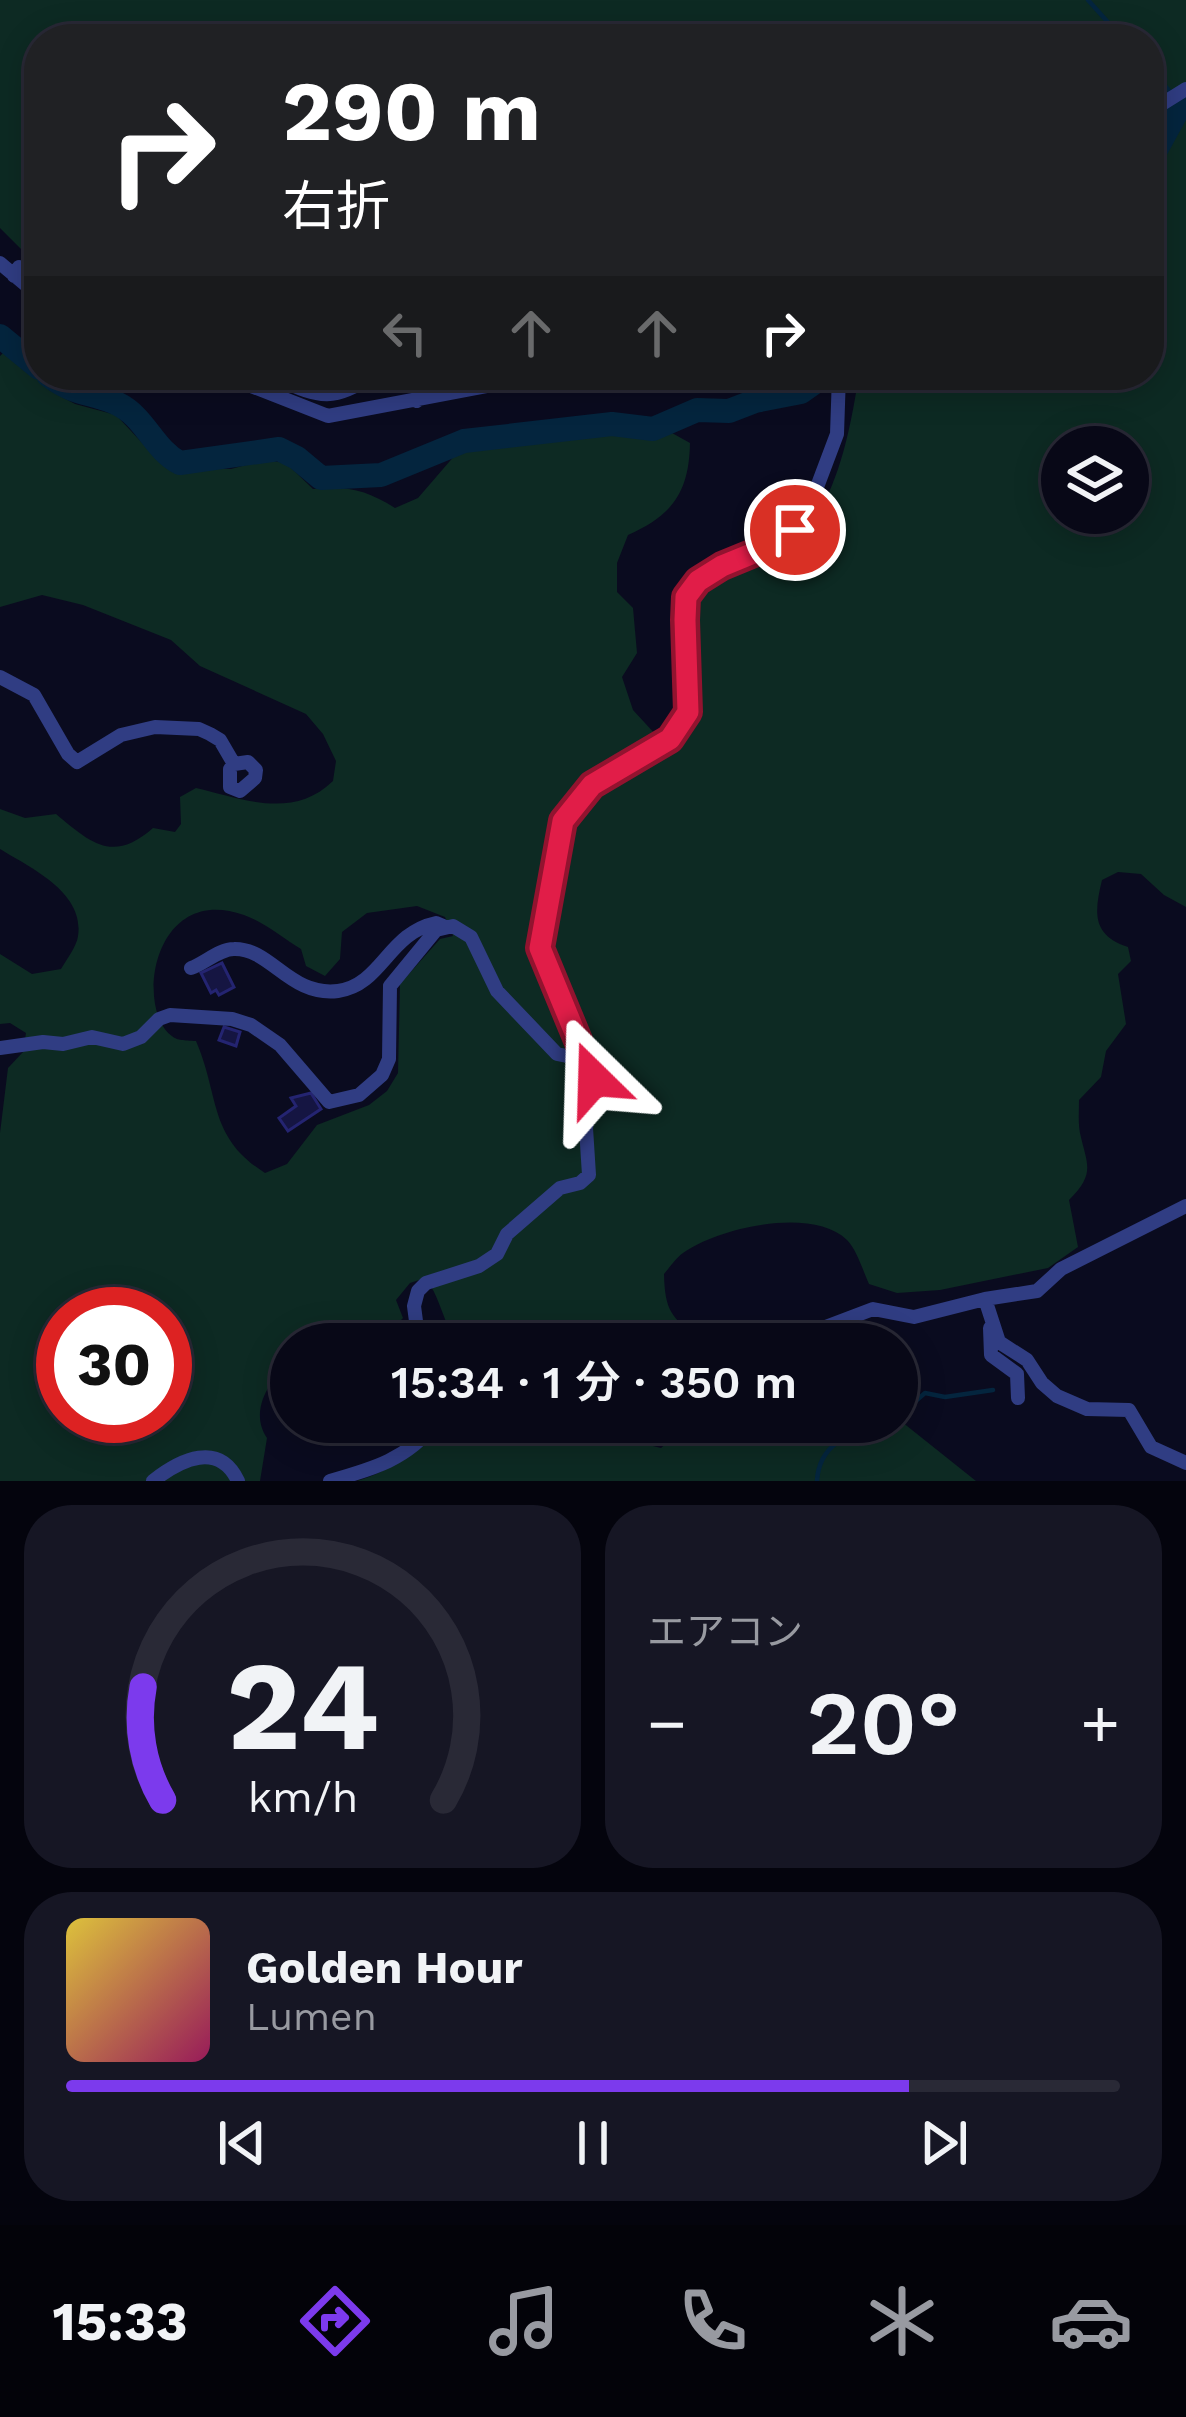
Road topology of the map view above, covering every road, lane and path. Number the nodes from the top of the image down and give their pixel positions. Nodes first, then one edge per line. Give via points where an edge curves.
1 (0, 263) edge
2 (24, 270) edge
3 (14, 276) junction
4 (24, 284) edge
5 (305, 390) edge
6 (352, 390) edge
7 (423, 390) edge
8 (471, 390) edge
9 (838, 390) edge
10 (268, 391) edge
11 (417, 401) junction
12 (0, 677) edge
13 (234, 764) dead end
14 (444, 926) junction
15 (191, 968) dead end
16 (0, 1048) edge
17 (583, 1051) junction
18 (1186, 1207) edge
19 (985, 1299) junction
20 (990, 1317) junction
21 (416, 1323) edge
22 (836, 1323) edge
23 (1018, 1398) dead end
24 (418, 1443) edge
25 (1186, 1463) edge
26 (154, 1481) edge
27 (238, 1481) edge
28 (330, 1481) edge

1 - 3 street
2 - 3 street
3 - 4 street
5 - 6 street
7 - 11 street
8 - 11 street
9 - 17 street via 837,434 795,530 722,566 686,597 688,712 670,739 592,785 563,821 540,948
10 - 11 street via 328,416
12 - 13 street via 34,695 77,762 121,735 154,728 199,729 220,740
14 - 15 street via 408,933 364,981 333,992 289,980 242,950
14 - 16 street via 395,976 388,1064 352,1098 322,1097 280,1045 232,1019 170,1015 123,1044 92,1037
14 - 17 street via 472,937 494,987 557,1054
17 - 21 street via 594,1079 589,1175 560,1188 479,1266 426,1283 414,1306
18 - 19 street via 1061,1269 1036,1291
19 - 20 street
19 - 22 street via 914,1317 873,1309
20 - 23 street via 989,1351 1017,1374
20 - 25 street via 999,1342 1027,1360 1047,1389 1075,1406 1129,1410 1150,1447
24 - 28 street
26 - 27 street via 182,1461 210,1457

